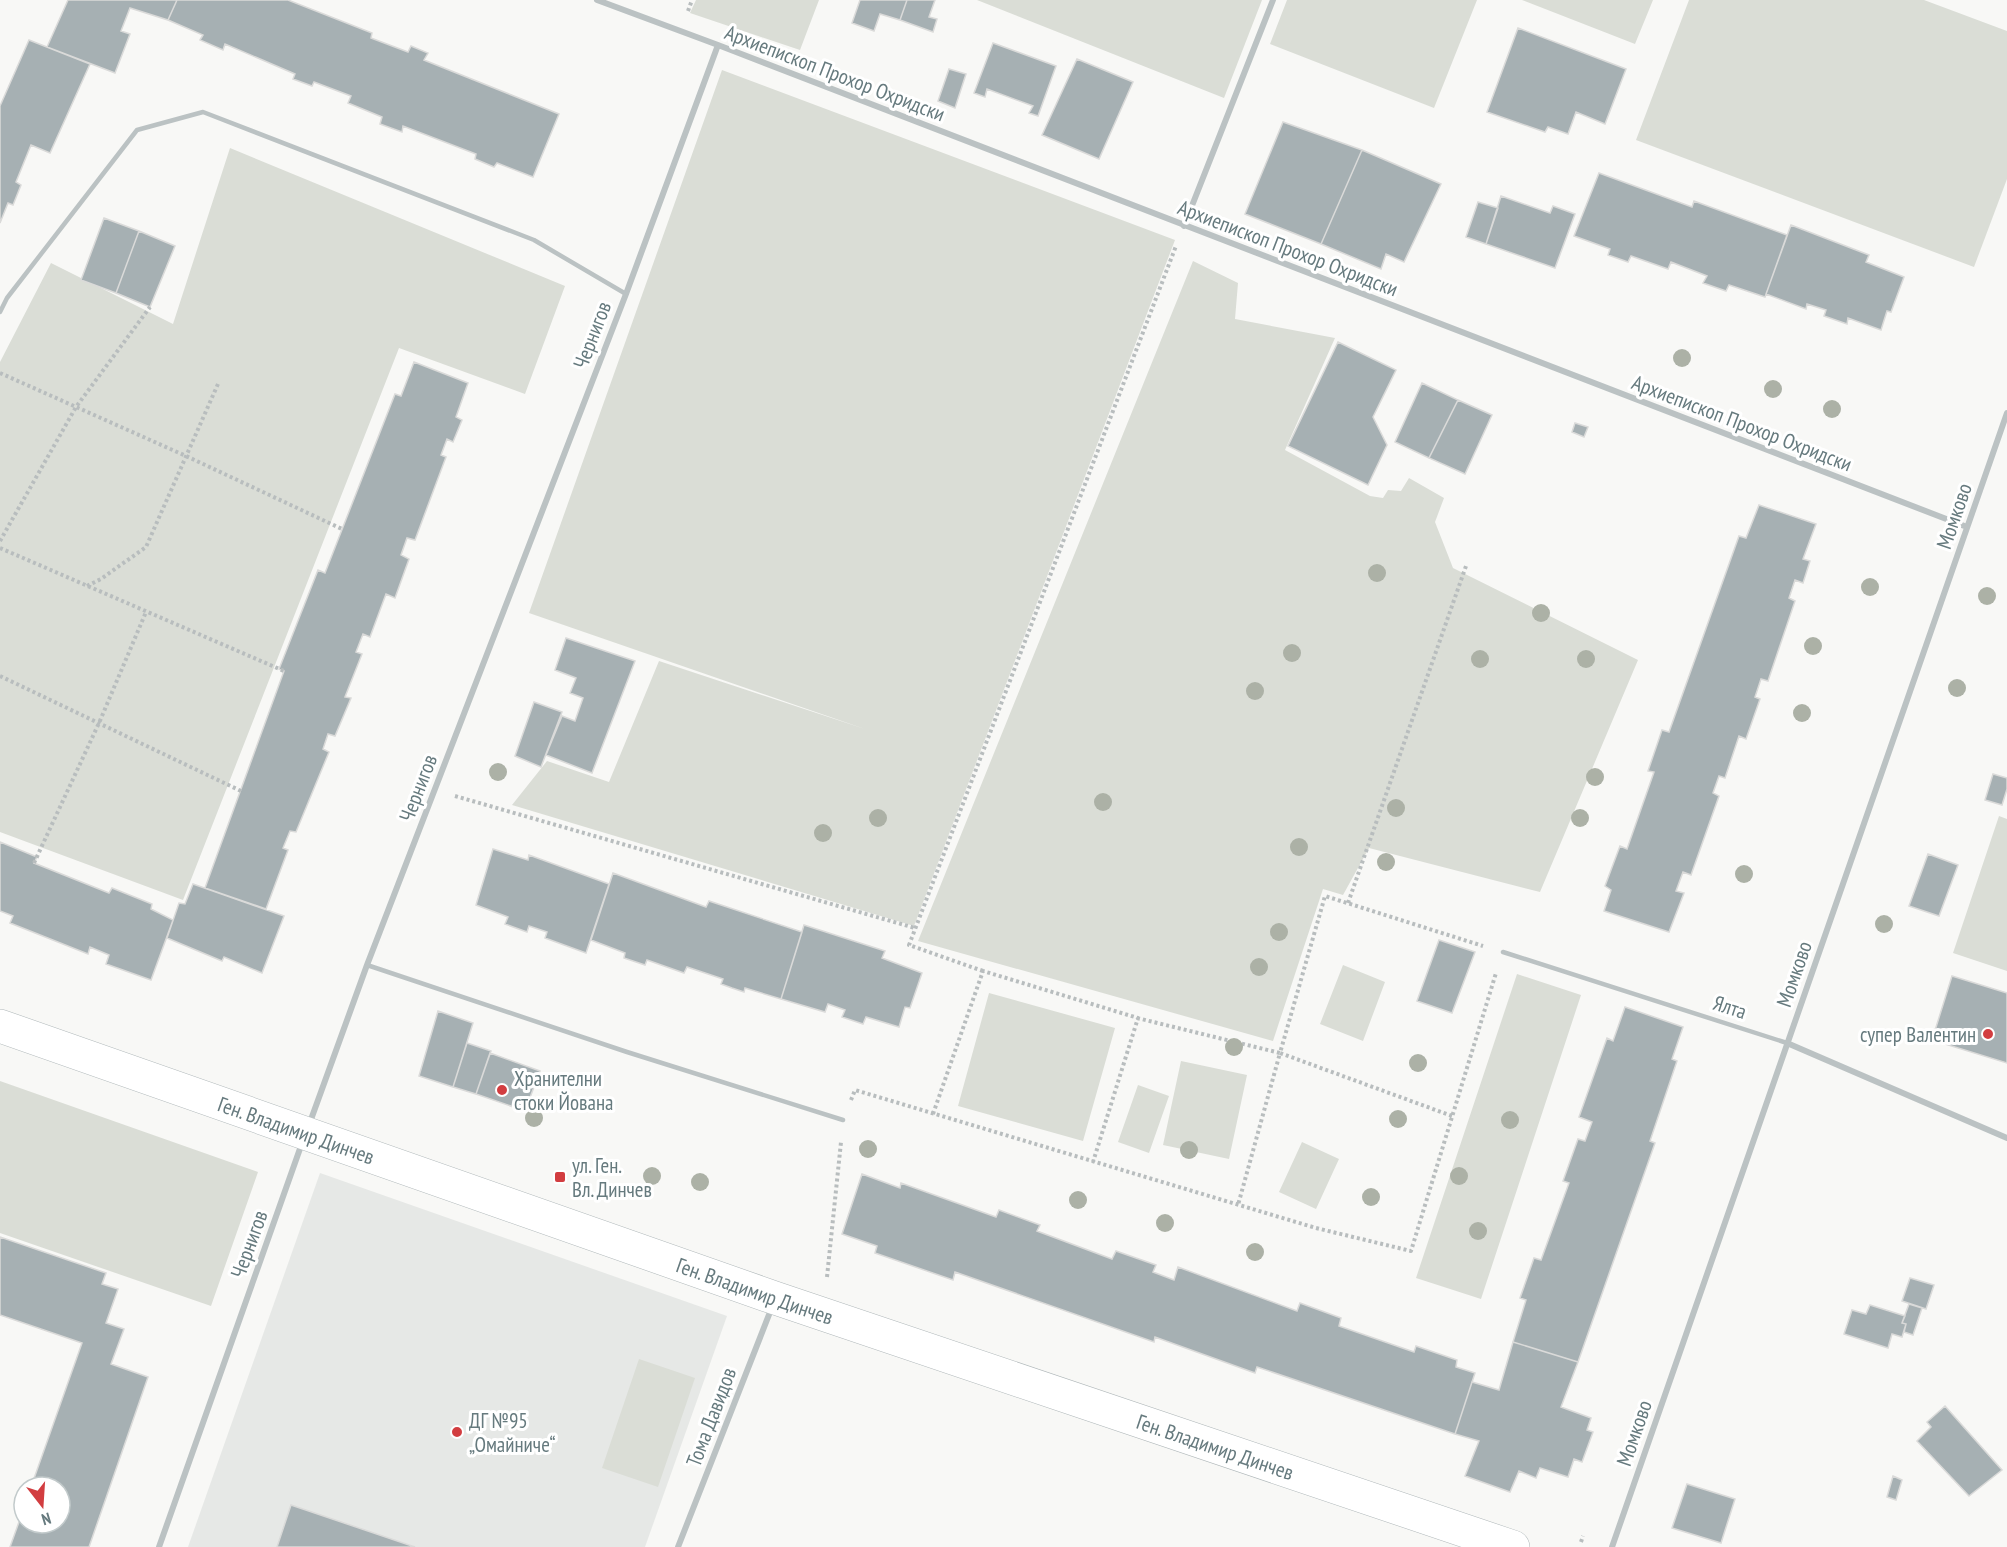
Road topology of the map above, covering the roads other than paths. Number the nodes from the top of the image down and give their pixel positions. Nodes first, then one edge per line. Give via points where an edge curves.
1 (597, 0) edge
2 (1274, 0) edge
3 (718, 45) junction
4 (1184, 226) junction
5 (626, 294) junction
6 (0, 312) edge
7 (2007, 413) edge
8 (1967, 527) junction
9 (1503, 952) road end
10 (367, 965) junction
11 (0, 1026) edge
12 (1787, 1043) junction
13 (843, 1119) road end
14 (306, 1134) junction
15 (2007, 1138) edge
16 (775, 1298) junction
17 (159, 1547) edge
18 (678, 1547) edge
19 (1513, 1547) edge
20 (1612, 1547) edge

1 - 3 street, Архиепископ Прохор Охридски
2 - 4 street
3 - 4 street, Архиепископ Прохор Охридски
3 - 5 street, Чернигов
4 - 8 street, Архиепископ Прохор Охридски
5 - 6 lane via 534,240 203,112 137,130
5 - 10 street, Чернигов
7 - 8 street, Момково
8 - 12 street, Момково
9 - 12 lane, Ялта
10 - 13 lane
10 - 14 street, Чернигов
11 - 14 street, Ген. Владимир Динчев
12 - 15 street, Ялта
12 - 20 street, Момково
14 - 16 street, Ген. Владимир Динчев
14 - 17 street, Чернигов
16 - 18 street, Тома Давидов
16 - 19 street, Ген. Владимир Динчев

